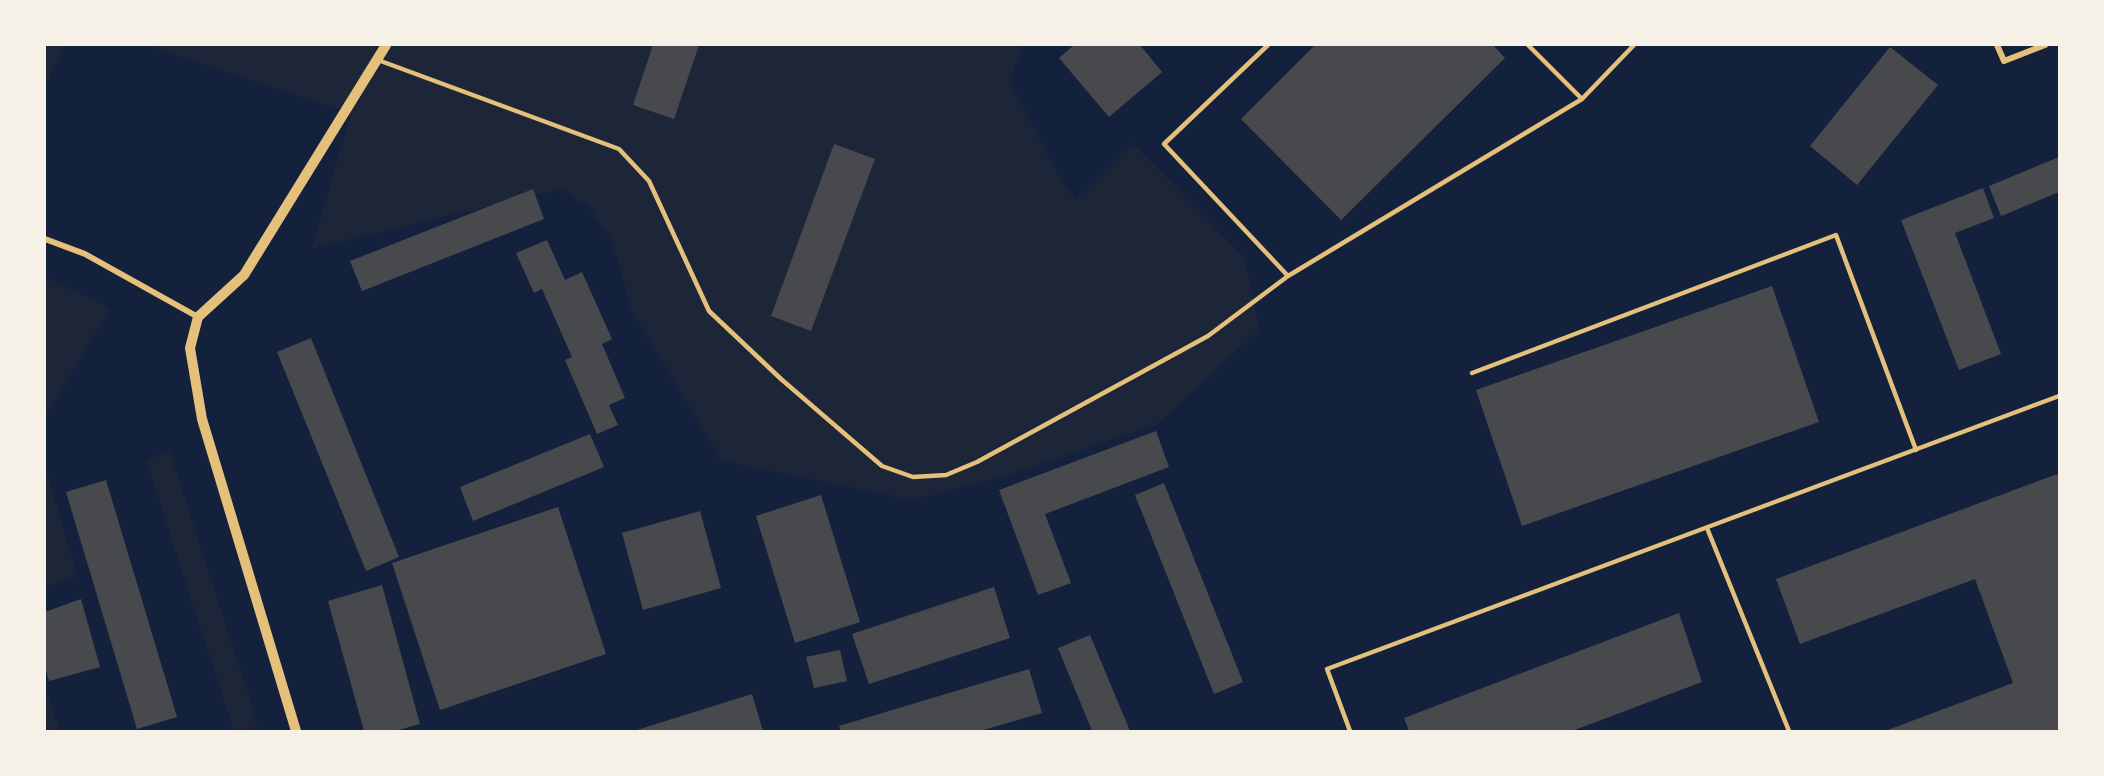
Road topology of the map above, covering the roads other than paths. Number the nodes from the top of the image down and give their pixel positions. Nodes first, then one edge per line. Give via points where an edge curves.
1 (386, 45) edge
2 (1268, 45) edge
3 (1528, 45) edge
4 (1634, 45) edge
5 (1997, 45) edge
6 (2045, 45) edge
7 (376, 60) junction
8 (1582, 99) junction
9 (45, 239) edge
10 (1288, 276) junction
11 (198, 316) junction
12 (1473, 373) dead end
13 (2059, 396) edge
14 (1916, 450) junction
15 (1707, 528) junction
16 (296, 731) edge
17 (1350, 731) edge
18 (1789, 731) edge

1 - 7 street
2 - 10 lane via 1164,144
3 - 8 lane
4 - 8 lane
5 - 6 street via 2004,61
7 - 10 lane via 619,149 649,181 709,311 781,380 882,466 913,477 946,475 976,462 1208,336
7 - 11 street via 244,275
8 - 10 lane
9 - 11 street via 85,254
11 - 16 street via 190,348 202,419
12 - 14 lane via 1836,235
13 - 14 lane
14 - 15 lane
15 - 17 lane via 1327,669
15 - 18 lane

